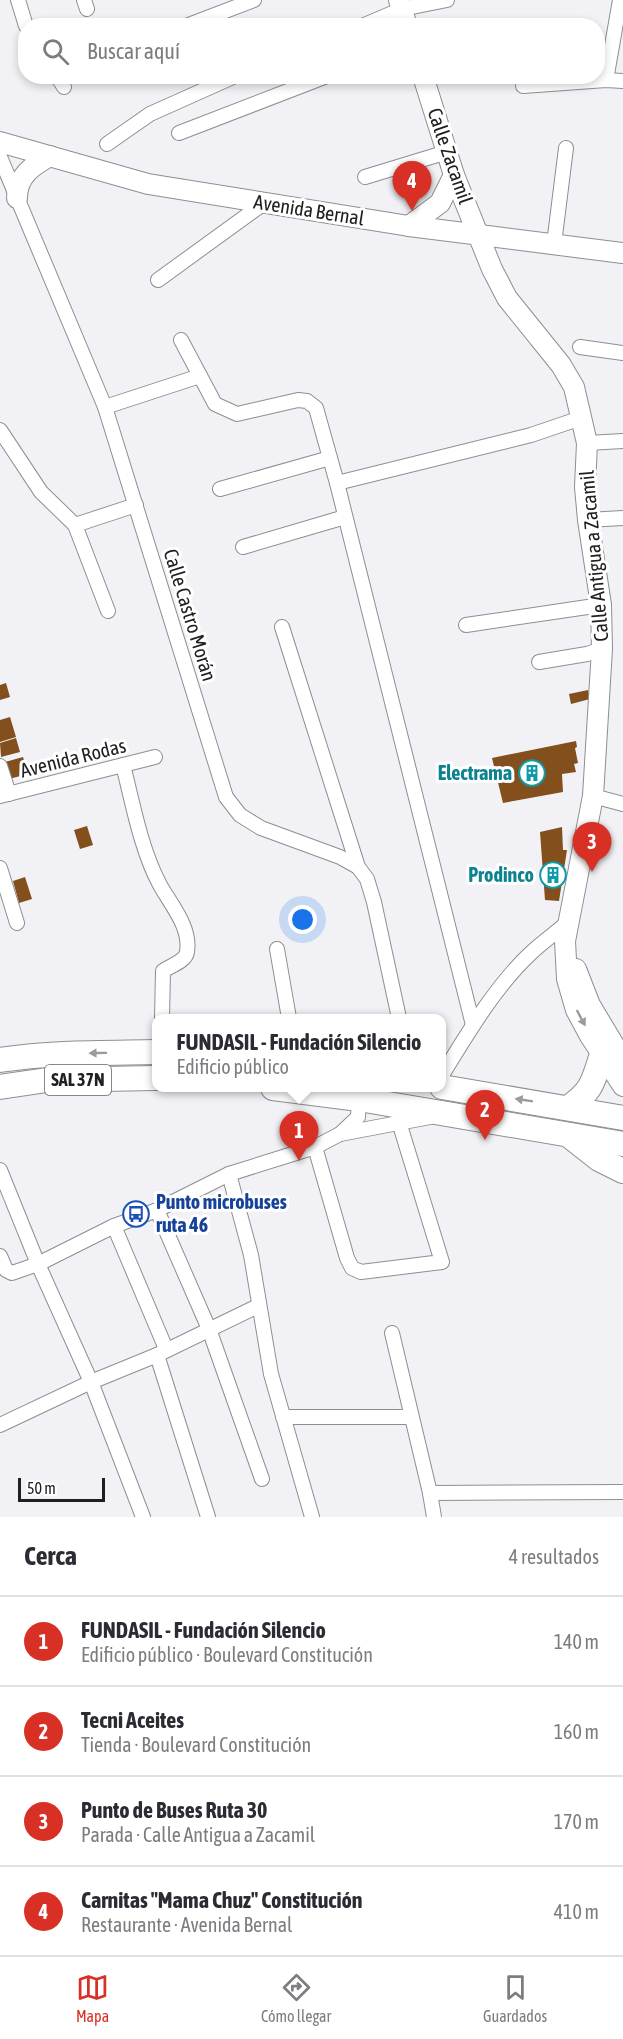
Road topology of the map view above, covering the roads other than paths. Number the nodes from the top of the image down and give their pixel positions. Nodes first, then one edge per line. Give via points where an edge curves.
1 (18, 0) edge
2 (254, 0) edge
3 (447, 0) edge
4 (620, 0) edge
5 (403, 12) edge
6 (24, 18) edge
7 (207, 18) edge
8 (385, 18) edge
9 (606, 80) joint
10 (623, 81) edge
11 (217, 84) edge
12 (306, 84) edge
13 (426, 84) edge
14 (551, 84) edge
15 (523, 86) dead end
16 (179, 133) dead end
17 (0, 142) edge
18 (107, 144) dead end
19 (566, 148) dead end
20 (447, 152) junction
21 (50, 156) junction
22 (0, 157) edge
23 (454, 175) junction
24 (365, 177) dead end
25 (17, 198) junction
26 (264, 203) junction
27 (409, 226) junction
28 (478, 235) junction
29 (554, 244) junction
30 (623, 253) edge
31 (158, 280) dead end
32 (181, 340) dead end
33 (580, 347) dead end
34 (623, 352) edge
35 (200, 376) junction
36 (105, 407) junction
37 (581, 418) junction
38 (0, 430) edge
39 (623, 441) edge
40 (587, 443) junction
41 (330, 458) junction
42 (337, 483) junction
43 (220, 489) dead end
44 (136, 505) junction
45 (345, 517) junction
46 (623, 518) edge
47 (588, 520) junction
48 (75, 525) junction
49 (243, 547) dead end
50 (601, 605) junction
51 (108, 611) dead end
52 (466, 625) dead end
53 (282, 627) dead end
54 (602, 648) junction
55 (539, 662) dead end
56 (155, 758) dead end
57 (123, 765) junction
58 (0, 766) edge
59 (4, 795) edge
60 (593, 795) junction
61 (623, 804) edge
62 (358, 867) junction
63 (0, 868) edge
64 (17, 923) dead end
65 (567, 932) junction
66 (277, 949) dead end
67 (162, 1014) edge
68 (288, 1014) edge
69 (398, 1014) edge
70 (473, 1025) junction
71 (152, 1052) edge
72 (613, 1058) edge
73 (0, 1060) edge
74 (446, 1067) edge
75 (152, 1078) edge
76 (623, 1086) edge
77 (0, 1087) edge
78 (446, 1088) edge
79 (304, 1092) edge
80 (359, 1099) junction
81 (568, 1108) junction
82 (444, 1115) junction
83 (623, 1118) edge
84 (399, 1122) junction
85 (564, 1132) junction
86 (340, 1134) junction
87 (623, 1144) edge
88 (315, 1147) junction
89 (0, 1170) edge
90 (623, 1171) edge
91 (229, 1174) junction
92 (157, 1210) junction
93 (114, 1226) junction
94 (0, 1256) edge
95 (38, 1264) junction
96 (258, 1306) junction
97 (208, 1329) junction
98 (392, 1333) dead end
99 (161, 1352) junction
100 (91, 1382) junction
101 (284, 1417) junction
102 (411, 1417) junction
103 (0, 1425) edge
104 (262, 1479) dead end
105 (623, 1492) edge
106 (430, 1493) junction
107 (142, 1517) edge
108 (208, 1517) edge
109 (312, 1517) edge
110 (434, 1517) edge

1 - 6 street
2 - 7 street
3 - 5 street
4 - 9 street
5 - 8 street
9 - 10 street
11 - 18 street via 150,114
12 - 16 street
13 - 20 street, Calle Zacamil
14 - 15 street
17 - 21 street, Avenida Bernal
19 - 29 street
20 - 23 street, Calle Zacamil
20 - 24 street
21 - 25 street via 30,167 17,189
21 - 26 street, Avenida Bernal via 148,184
22 - 25 street, Calle Castro Morán
23 - 27 street via 440,203
23 - 28 street, Calle Zacamil
25 - 36 street, Calle Castro Morán
26 - 27 street, Avenida Bernal
26 - 31 street
27 - 28 street, Avenida Bernal
28 - 29 street, Avenida Bernal
28 - 37 street, Calle Antigua a Zacamil via 507,298 574,387
29 - 30 street, Avenida Bernal
32 - 35 street
33 - 34 street
35 - 36 street
35 - 41 street via 216,404 237,414 307,401 315,408
36 - 44 street, Calle Castro Morán
37 - 40 street, Calle Antigua a Zacamil
37 - 42 street via 531,435
38 - 48 street via 41,492
39 - 40 street
40 - 47 street, Calle Antigua a Zacamil
41 - 42 street
41 - 43 street
42 - 45 street
44 - 48 street
44 - 62 street, Calle Castro Morán via 226,797 240,814 261,828
45 - 49 street
45 - 70 street
46 - 47 street
47 - 50 street, Calle Antigua a Zacamil
48 - 51 street
50 - 52 street
50 - 54 street, Calle Antigua a Zacamil
53 - 62 street
54 - 55 street
54 - 60 street, Calle Antigua a Zacamil
56 - 57 street, Avenida Rodas
57 - 59 street, Avenida Rodas
57 - 67 street via 150,863 188,939 184,958 163,971
58 - 59 street
60 - 61 street
60 - 65 street, Calle Antigua a Zacamil
62 - 69 street via 367,879 374,902
63 - 64 street
65 - 70 street via 532,952
65 - 72 street, Calle Antigua a Zacamil via 567,979 576,1010
66 - 68 street
70 - 74 street
71 -> 73 highway, SAL 37N
72 - 76 street, Calle Antigua a Zacamil
72 - 81 highway via 584,1097
75 - 77 highway, SAL 37N via 47,1080
81 -> 78 highway
79 - 80 highway
80 - 82 highway
80 - 86 street via 358,1117
81 - 83 highway
82 - 84 street
82 - 85 highway
84 - 86 street
84 - 88 street via 442,1262 361,1272 352,1268
85 - 87 highway
85 - 90 highway via 599,1159
86 - 88 street
88 - 91 street
89 - 95 street
91 - 92 street
91 - 96 street via 251,1255
92 - 93 street
92 - 97 street
93 - 95 street
93 - 99 street
94 - 95 street via 6,1270 12,1273
95 - 100 street
96 - 97 street
96 - 101 street
97 - 99 street
97 - 104 street
98 - 102 street
99 - 100 street
99 - 108 street
100 - 103 street
100 - 107 street
101 - 102 street
101 - 109 street
102 - 106 street
105 - 106 street
106 - 110 street

